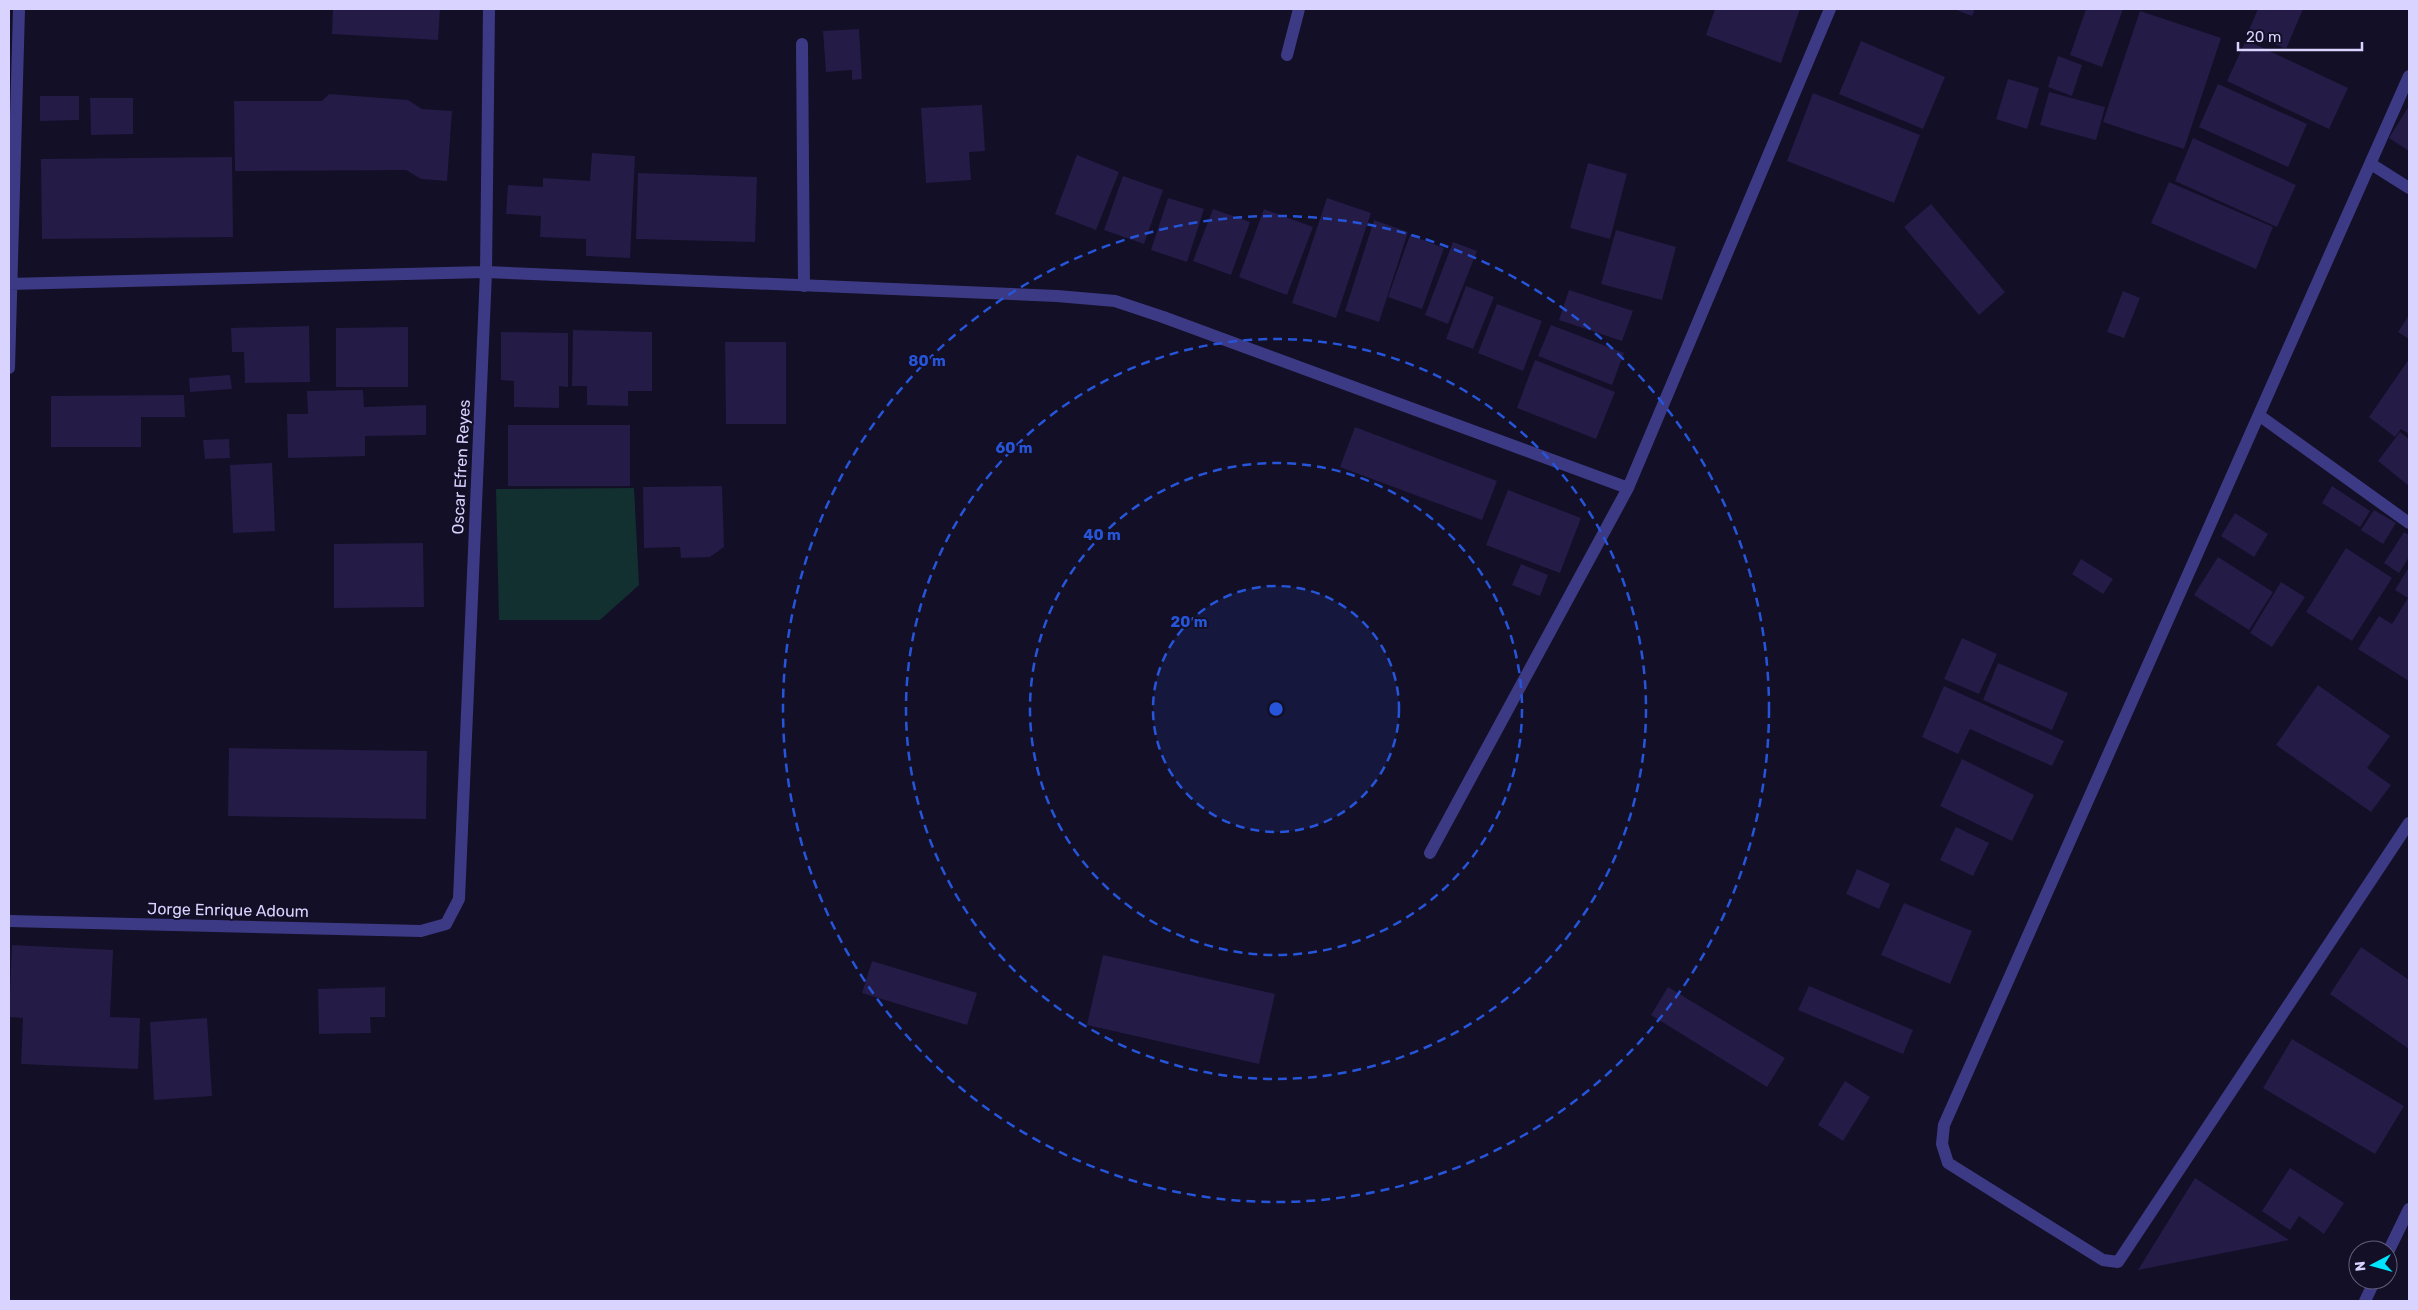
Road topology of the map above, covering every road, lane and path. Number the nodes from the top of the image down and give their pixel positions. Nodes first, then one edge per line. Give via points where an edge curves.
1 (19, 9) edge
2 (490, 9) edge
3 (1299, 9) edge
4 (1830, 9) edge
5 (802, 44) dead end
6 (1287, 55) dead end
7 (2409, 76) edge
8 (2371, 164) junction
9 (2409, 188) edge
10 (486, 272) junction
11 (9, 284) edge
12 (804, 286) junction
13 (9, 368) edge
14 (2260, 416) junction
15 (1628, 488) junction
16 (2409, 523) edge
17 (2409, 823) edge
18 (1430, 853) dead end
19 (9, 921) edge
20 (446, 924) joint
21 (2409, 1209) edge
22 (2394, 1240) edge

1 - 11 street
2 - 10 street, Oscar Efren Reyes
3 - 6 street
4 - 15 street
5 - 12 street
7 - 8 street
8 - 9 street
8 - 14 street
10 - 11 street
10 - 12 street
10 - 20 street, Oscar Efren Reyes via 459,900
11 - 13 street
12 - 15 street via 1115,301
14 - 16 street
14 - 17 street via 1944,1125 1942,1144 1948,1163 2102,1260 2118,1262
15 - 18 street
19 - 20 street, Jorge Enrique Adoum via 421,931
21 - 22 street

